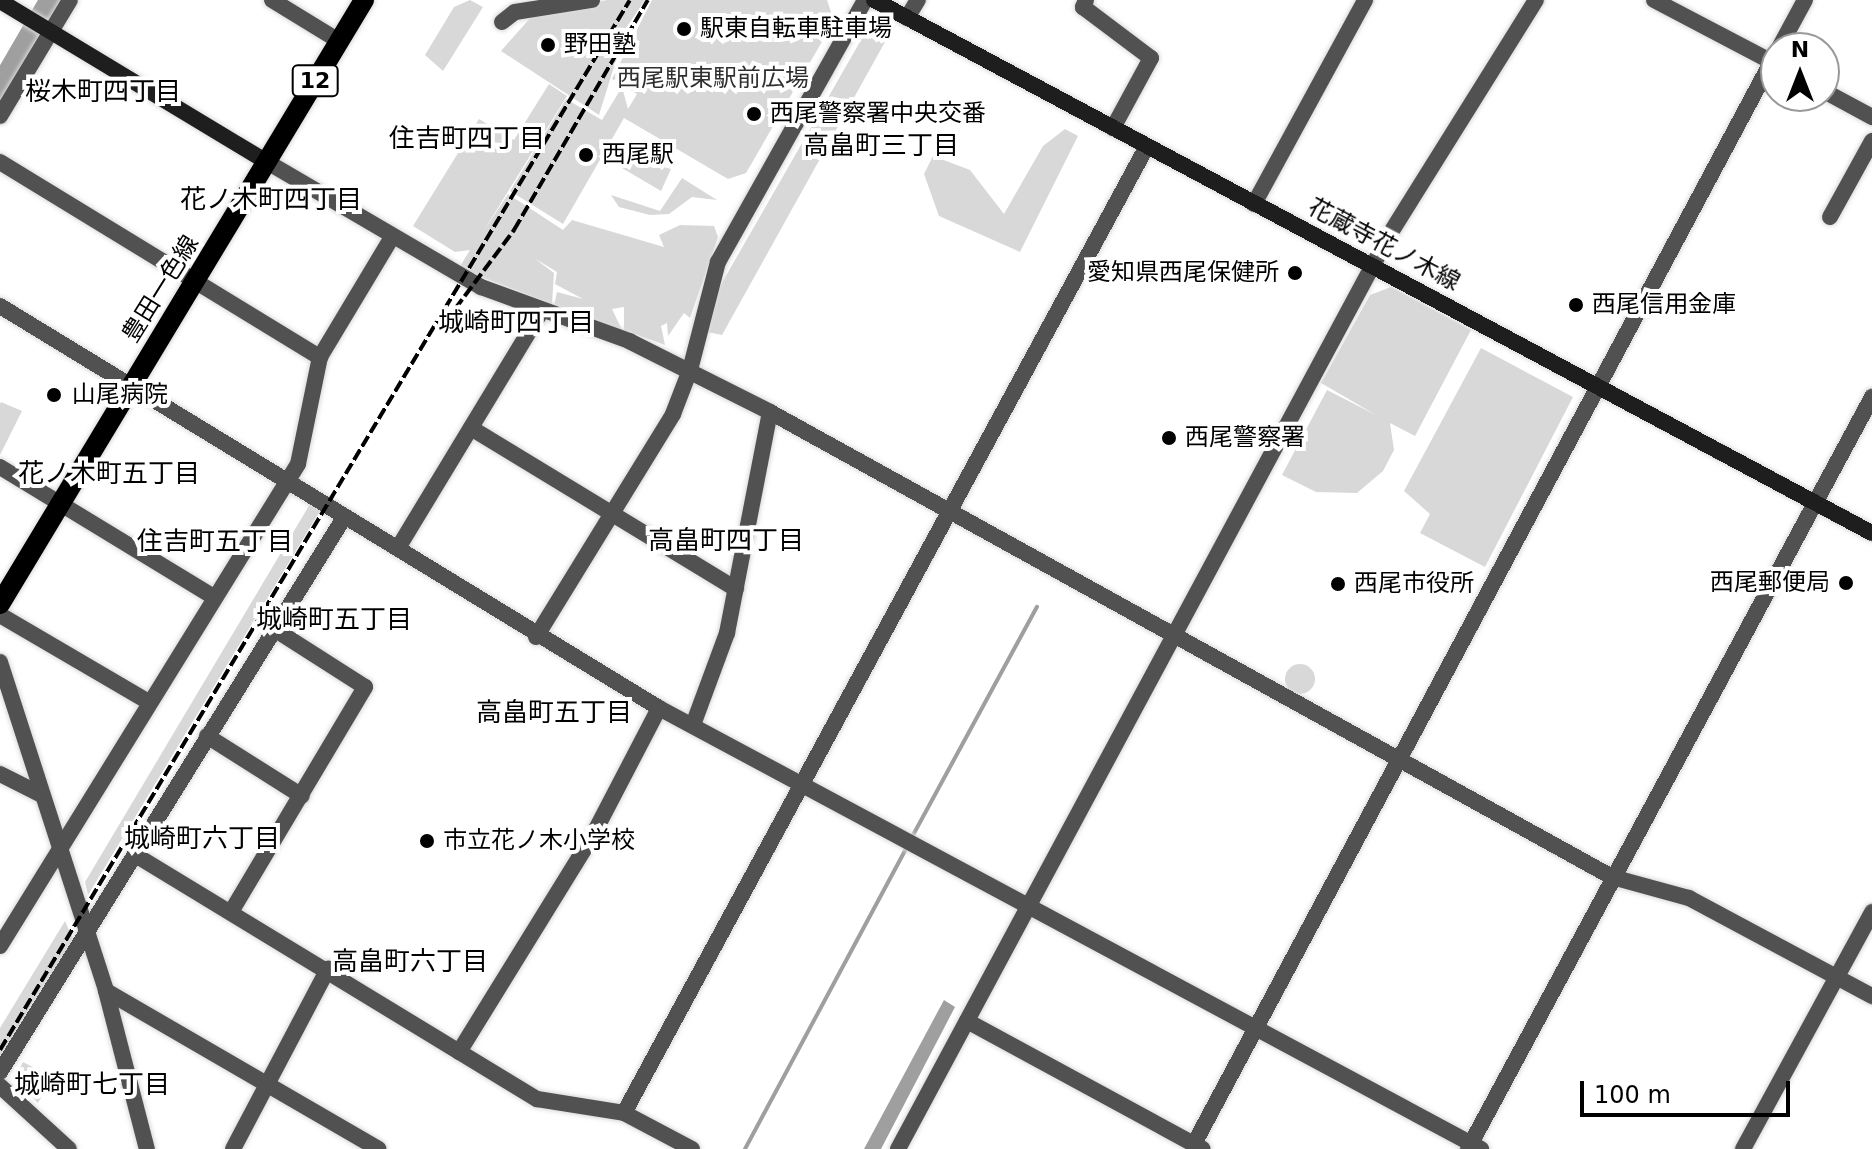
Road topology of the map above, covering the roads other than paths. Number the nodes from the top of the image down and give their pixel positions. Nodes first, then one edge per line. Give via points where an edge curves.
1 (70, 0) edge
2 (272, 0) edge
3 (364, 0) edge
4 (592, 0) edge
5 (865, 0) edge
6 (874, 0) edge
7 (918, 0) edge
8 (1086, 0) edge
9 (1365, 0) edge
10 (1536, 0) edge
11 (1654, 0) edge
12 (1805, 0) edge
13 (0, 1) edge
14 (907, 18) junction
15 (502, 22) dead end
16 (46, 29) junction
17 (1789, 32) edge
18 (339, 41) junction
19 (1760, 50) edge
20 (1760, 86) edge
21 (1840, 100) edge
22 (0, 116) edge
23 (1872, 117) edge
24 (1113, 128) junction
25 (1872, 141) edge
26 (1147, 146) junction
27 (0, 162) edge
28 (267, 162) junction
29 (1254, 204) junction
30 (1830, 217) dead end
31 (391, 239) junction
32 (1372, 267) junction
33 (197, 282) junction
34 (0, 306) edge
35 (542, 310) junction
36 (320, 357) junction
37 (690, 370) junction
38 (131, 385) junction
39 (1597, 387) junction
40 (1872, 397) edge
41 (770, 412) junction
42 (471, 428) junction
43 (0, 467) edge
44 (286, 480) junction
45 (1815, 502) junction
46 (63, 503) junction
47 (945, 511) junction
48 (614, 514) junction
49 (345, 516) junction
50 (1872, 533) edge
51 (398, 548) junction
52 (736, 589) junction
53 (212, 596) junction
54 (0, 604) edge
55 (0, 615) edge
56 (276, 630) junction
57 (1173, 636) junction
58 (536, 637) junction
59 (0, 662) edge
60 (149, 702) junction
61 (659, 708) junction
62 (693, 725) junction
63 (207, 736) junction
64 (1397, 759) junction
65 (0, 774) edge
66 (803, 786) junction
67 (40, 794) junction
68 (302, 796) junction
69 (60, 853) junction
70 (137, 856) junction
71 (1612, 877) junction
72 (1028, 908) junction
73 (231, 912) junction
74 (1872, 912) edge
75 (5, 927) edge
76 (85, 934) junction
77 (0, 946) edge
78 (328, 969) junction
79 (1837, 978) junction
80 (106, 991) junction
81 (1872, 996) edge
82 (967, 1021) junction
83 (1256, 1028) junction
84 (459, 1052) junction
85 (0, 1072) edge
86 (0, 1086) edge
87 (269, 1086) junction
88 (624, 1113) junction
89 (1199, 1147) edge
90 (1473, 1147) edge
91 (69, 1149) edge
92 (147, 1149) edge
93 (233, 1149) edge
94 (379, 1149) edge
95 (692, 1149) edge
96 (898, 1149) edge
97 (1743, 1149) edge

1 - 16 street
2 - 18 street
3 - 18 main road, 豊田一色線 / 12
4 - 15 street via 515,12
5 - 37 street via 718,262
6 - 14 main road, 花蔵寺花ノ木線
7 - 14 street
8 - 24 street via 1083,7 1151,58
9 - 29 street
10 - 32 street
11 - 19 street
12 - 17 street
13 - 16 main road
14 - 24 main road, 花蔵寺花ノ木線
16 - 22 street
16 - 28 main road
18 - 28 main road, 豊田一色線 / 12
20 - 39 street
21 - 23 street
24 - 26 main road, 花蔵寺花ノ木線
25 - 30 street
26 - 29 main road, 花蔵寺花ノ木線
26 - 47 street
27 - 33 street
28 - 31 street
28 - 33 main road, 豊田一色線 / 12
29 - 32 main road, 花蔵寺花ノ木線
31 - 35 street
31 - 36 street
32 - 39 main road, 花蔵寺花ノ木線
32 - 57 street
33 - 36 street
33 - 38 main road, 豊田一色線 / 12
34 - 38 street
35 - 37 street
35 - 42 street
36 - 44 street via 298,464
37 - 41 street
37 - 48 street
38 - 44 street
38 - 46 main road, 豊田一色線 / 12
39 - 45 main road, 花蔵寺花ノ木線
39 - 64 street
40 - 45 street
41 - 47 street
41 - 52 street
42 - 48 street
42 - 51 street
43 - 46 street
44 - 49 street
44 - 53 street
45 - 50 main road, 花蔵寺花ノ木線
45 - 71 street
46 - 53 street
46 - 54 main road, 豊田一色線 / 12
47 - 57 street
47 - 66 street
48 - 52 street
48 - 58 street
49 - 51 street
49 - 56 street
51 - 58 street
52 - 62 street via 715,675
53 - 60 street
55 - 60 street
56 - 63 street
56 - 68 street via 365,687
57 - 64 street
57 - 72 street
58 - 61 street
59 - 67 street
60 - 69 street
61 - 62 street
61 - 84 street via 594,833
62 - 66 street
63 - 68 street
63 - 70 street
64 - 71 street
64 - 83 street
65 - 67 street
66 - 72 street
66 - 88 street
67 - 69 street
68 - 73 street
69 - 75 street
69 - 76 street
70 - 73 street
70 - 76 street
71 - 79 street via 1689,898
71 - 90 street
72 - 82 street
72 - 83 street
73 - 78 street
74 - 79 street
75 - 77 street
76 - 80 street
76 - 85 street
78 - 84 street
78 - 87 street
79 - 81 street
79 - 97 street
80 - 87 street
80 - 92 street
82 - 89 street
82 - 96 street
83 - 89 street
83 - 90 street
84 - 88 street via 537,1099
86 - 91 street
87 - 93 street
87 - 94 street
88 - 95 street

